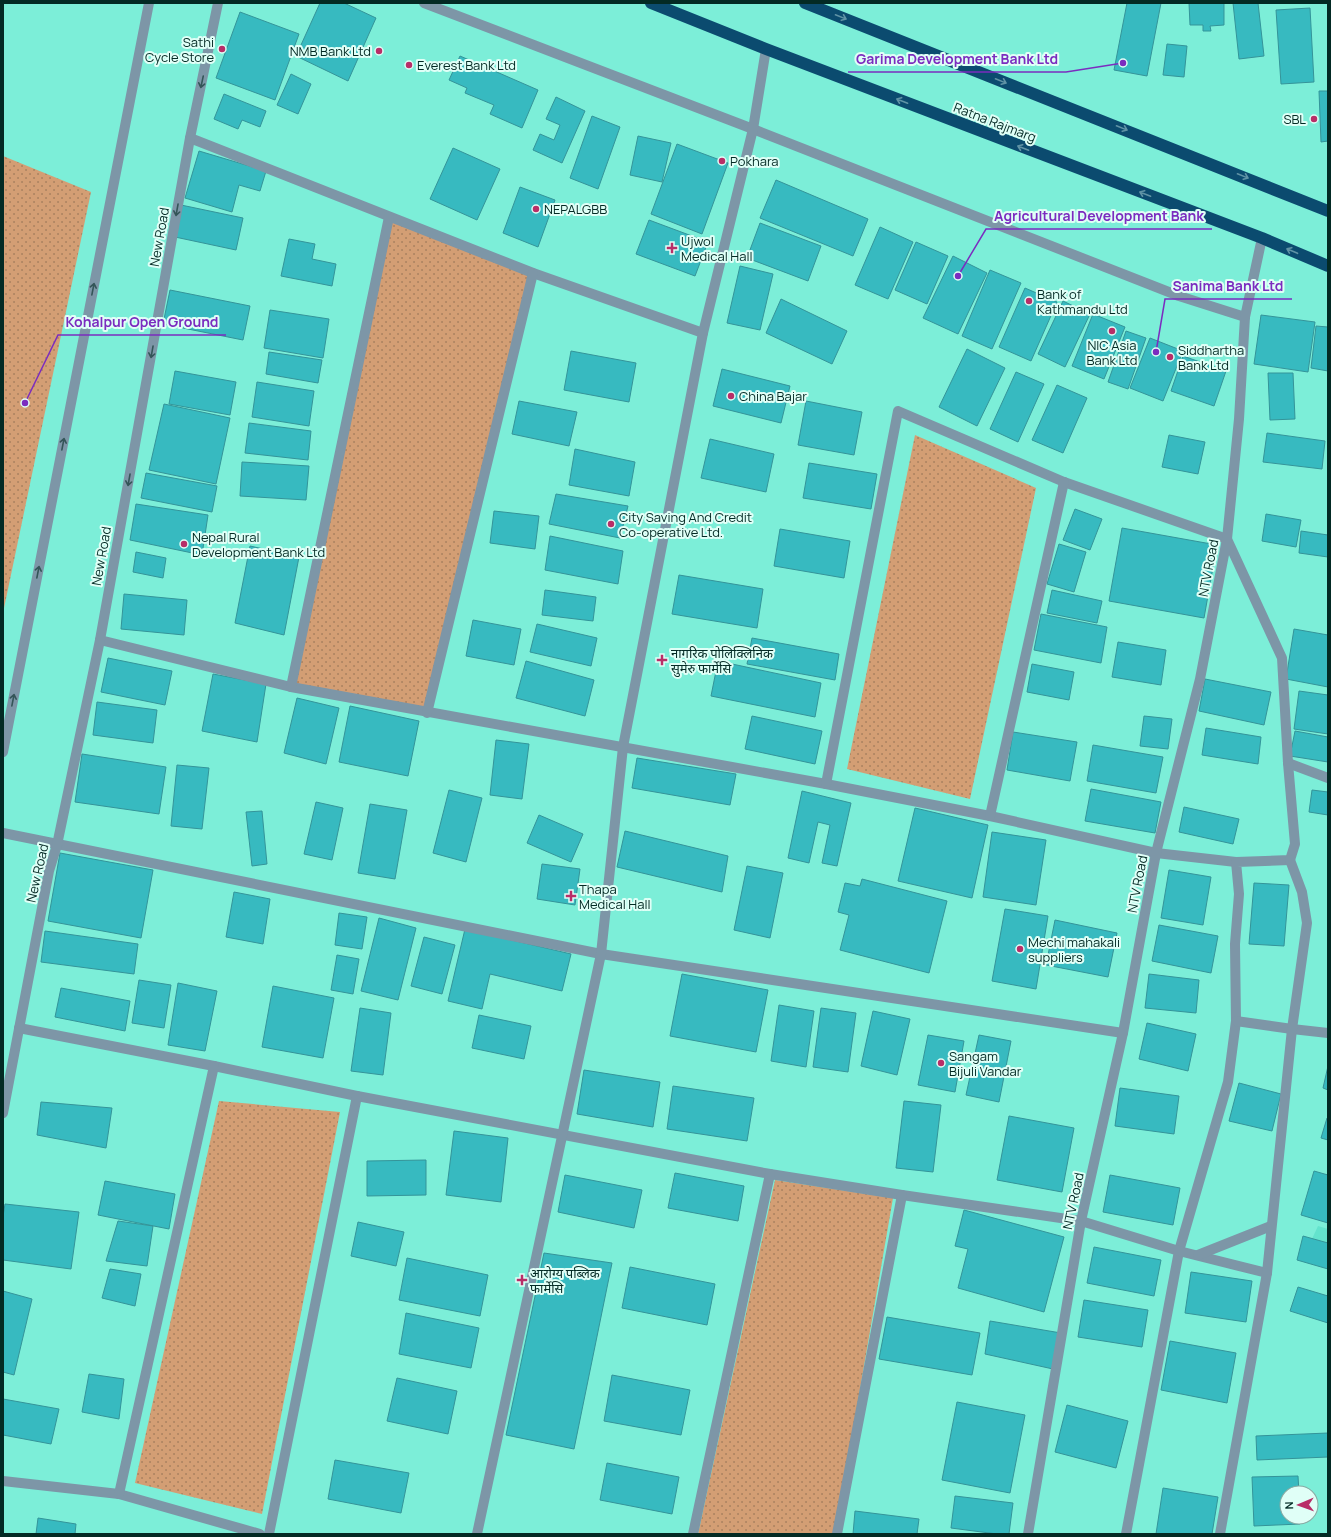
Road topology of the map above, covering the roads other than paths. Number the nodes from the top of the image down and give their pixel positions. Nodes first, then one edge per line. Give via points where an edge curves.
1 (149, 3) edge
2 (218, 3) edge
3 (424, 3) edge
4 (651, 3) edge
5 (805, 3) edge
6 (766, 50) junction
7 (753, 128) junction
8 (190, 138) junction
9 (1328, 211) edge
10 (389, 216) junction
11 (1262, 238) junction
12 (1328, 266) edge
13 (533, 273) junction
14 (1245, 317) junction
15 (703, 333) junction
16 (1064, 482) junction
17 (1228, 540) junction
18 (100, 640) junction
19 (291, 687) junction
20 (427, 713) junction
21 (623, 747) junction
22 (3, 752) edge
23 (1288, 763) junction
24 (1328, 778) edge
25 (826, 784) junction
26 (990, 816) junction
27 (3, 833) edge
28 (57, 844) junction
29 (1156, 854) junction
30 (1290, 860) junction
31 (1236, 862) junction
32 (602, 954) junction
33 (1236, 1021) junction
34 (19, 1028) junction
35 (1292, 1029) junction
36 (1122, 1033) junction
37 (1328, 1033) edge
38 (214, 1066) junction
39 (357, 1096) junction
40 (3, 1113) edge
41 (564, 1134) junction
42 (770, 1174) junction
43 (902, 1195) junction
44 (1081, 1221) junction
45 (1271, 1226) junction
46 (1179, 1251) junction
47 (1198, 1255) junction
48 (1266, 1273) junction
49 (3, 1481) edge
50 (119, 1494) junction
51 (260, 1534) edge
52 (269, 1534) edge
53 (477, 1534) edge
54 (692, 1534) edge
55 (837, 1534) edge
56 (1028, 1534) edge
57 (1126, 1534) edge
58 (1220, 1534) edge

22 -> 1 street
2 -> 8 street, New Road
3 - 7 street
4 - 6 highway, Ratna Rajmarg
5 -> 9 highway
6 - 7 street
11 -> 6 highway, Ratna Rajmarg
7 - 14 street via 1178,296
7 - 15 street
8 - 10 street
8 -> 18 street, New Road
10 - 13 street
10 - 19 street
12 -> 11 highway, Ratna Rajmarg
11 - 14 street, NTV Road
13 - 15 street
13 - 20 street
14 - 17 street, NTV Road
15 - 21 street
16 - 17 street
16 - 25 street via 898,411
16 - 26 street
17 - 23 street via 1282,658
17 - 29 street, NTV Road via 1200,679
18 - 19 street
18 - 28 street, New Road
19 - 20 street
20 - 21 street
21 - 25 street
21 - 32 street
23 - 24 street
23 - 30 street via 1295,844
25 - 26 street
26 - 29 street
27 - 28 street
28 - 32 street
28 - 34 street, New Road via 49,871
29 - 31 street
29 - 36 street, NTV Road
30 - 31 street
30 - 35 street via 1302,892 1307,924
31 - 33 street via 1239,894 1235,944
32 - 36 street
32 - 41 street
33 - 35 street
33 - 46 street via 1228,1082
34 - 38 street
34 - 40 street, New Road
35 - 37 street
35 - 45 street
36 - 44 street, NTV Road
38 - 39 street
38 - 50 street
39 - 41 street
39 - 52 street
41 - 42 street
41 - 53 street
42 - 43 street
42 - 54 street
43 - 44 street
43 - 55 street
44 - 46 street
44 - 56 street, NTV Road
45 - 47 street
45 - 48 street
46 - 47 street
46 - 57 street
47 - 48 street
48 - 58 street
49 - 50 street
50 - 51 street

